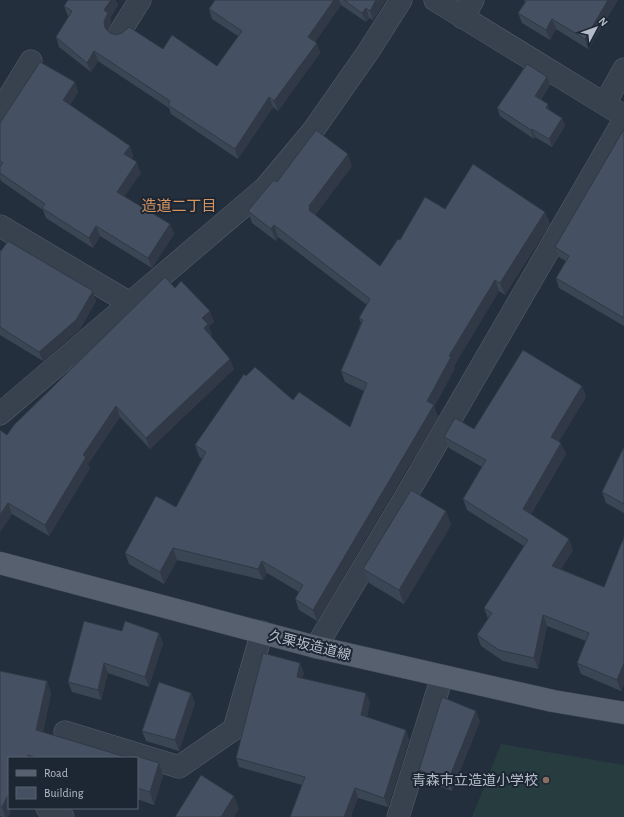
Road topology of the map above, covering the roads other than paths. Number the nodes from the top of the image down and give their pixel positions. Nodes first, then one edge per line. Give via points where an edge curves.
1 (140, 0) edge
2 (401, 0) edge
3 (435, 0) edge
4 (468, 9) edge
5 (120, 32) edge
6 (31, 61) dead end
7 (624, 69) edge
8 (605, 103) junction
9 (0, 112) edge
10 (624, 116) edge
11 (624, 120) edge
12 (0, 226) edge
13 (128, 302) junction
14 (0, 414) edge
15 (0, 562) edge
16 (262, 632) junction
17 (316, 647) junction
18 (442, 676) junction
19 (624, 713) edge
20 (65, 732) dead end
21 (49, 809) edge
22 (63, 817) edge
23 (398, 817) edge

1 - 5 street
2 - 13 street via 312,132 266,187
3 - 4 street
4 - 8 street
6 - 9 street
7 - 8 street
8 - 10 street
11 - 17 street
12 - 13 street
13 - 14 street
15 - 16 main road, 久栗坂造道線
16 - 17 main road, 久栗坂造道線
16 - 20 street via 234,729 179,767
17 - 18 main road, 久栗坂造道線
18 - 19 main road, 久栗坂造道線 via 553,701
18 - 23 street
21 - 22 street

